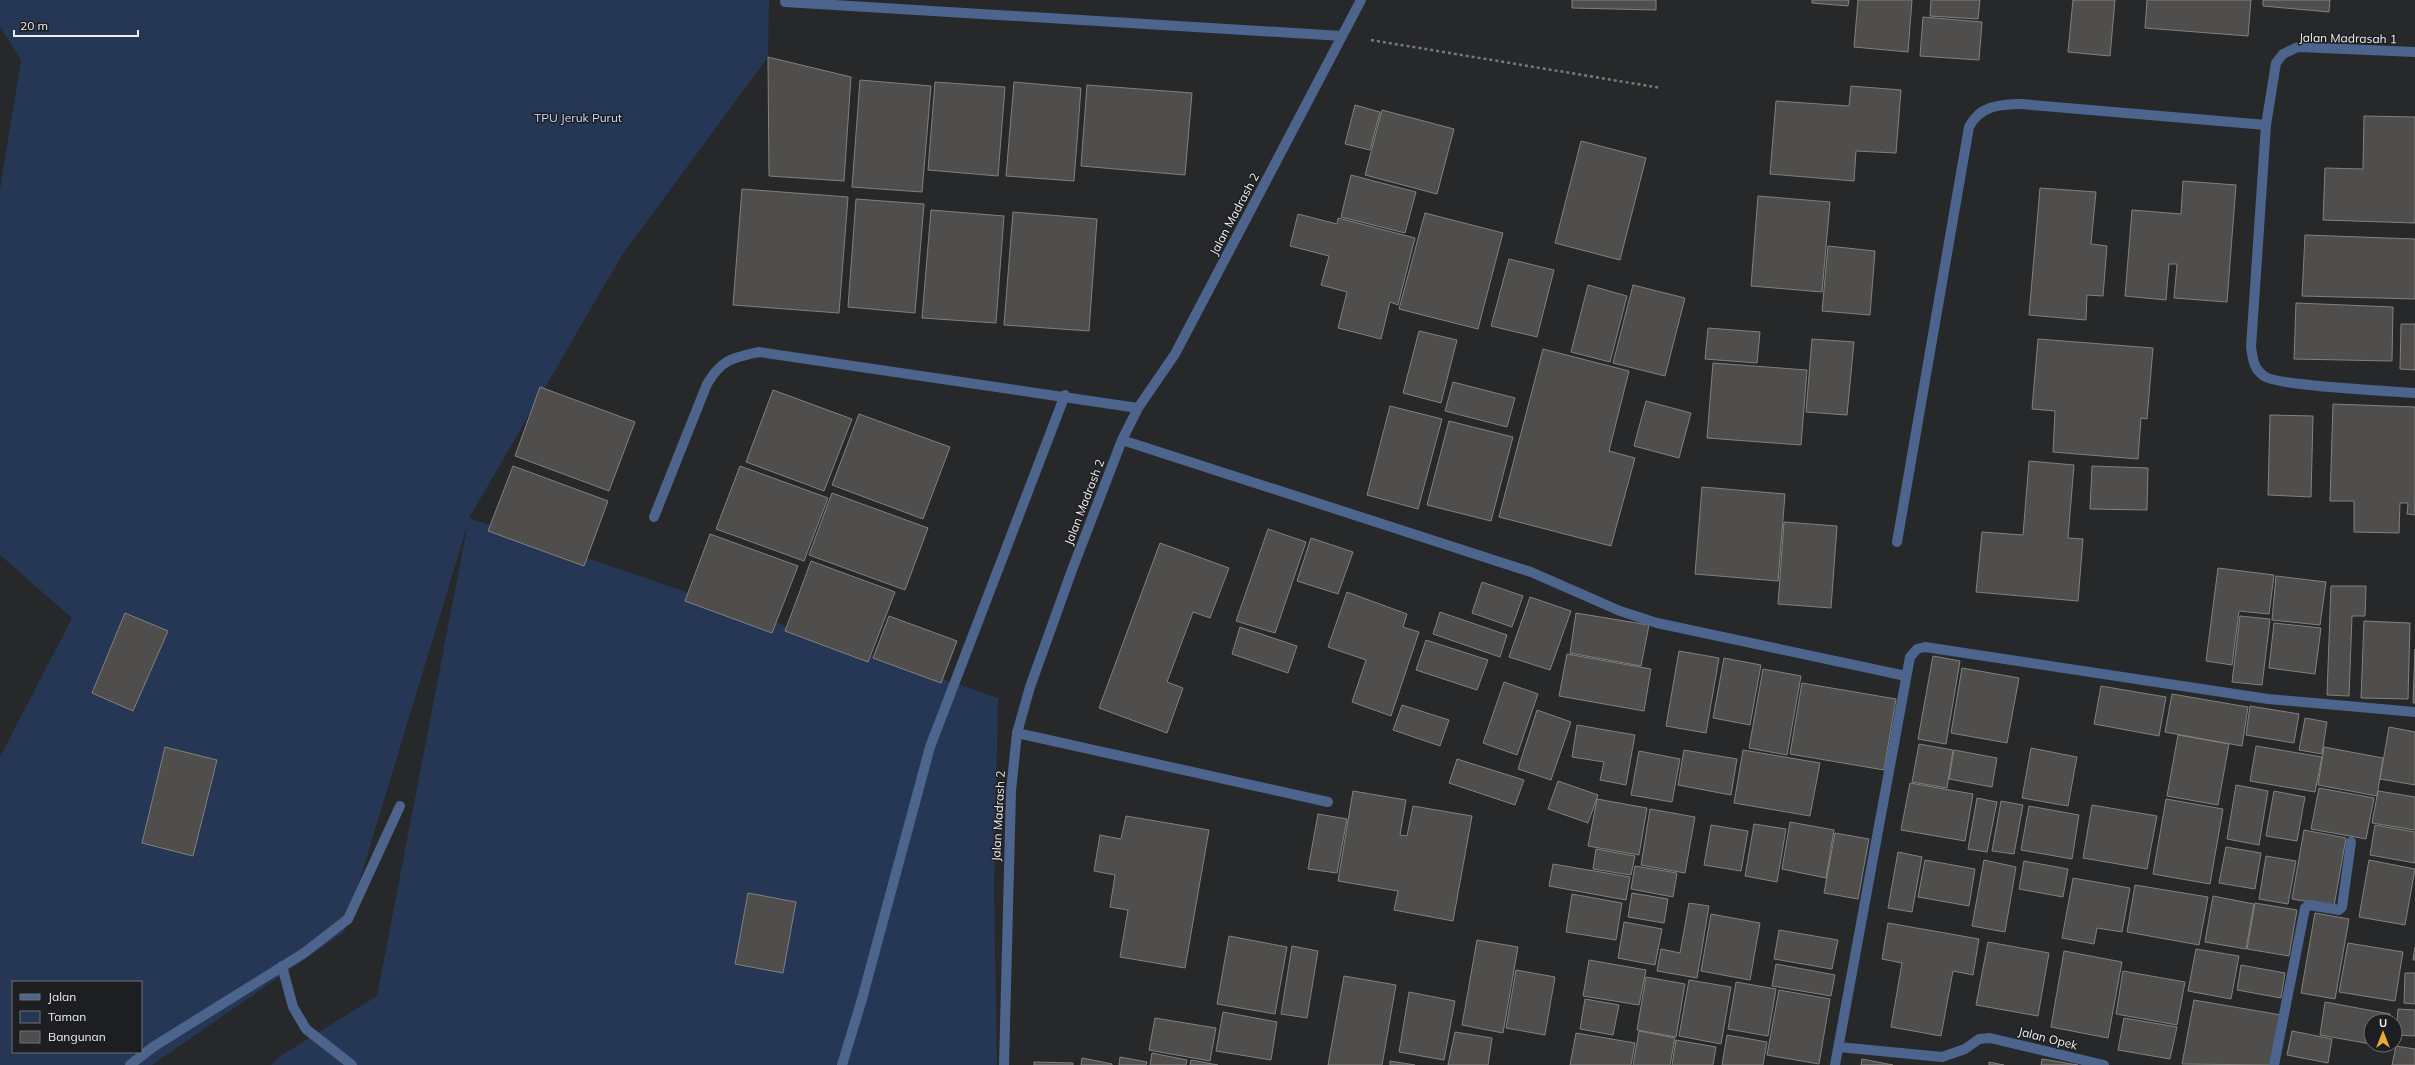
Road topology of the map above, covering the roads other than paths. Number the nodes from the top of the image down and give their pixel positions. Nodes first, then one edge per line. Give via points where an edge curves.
1 (1361, 0) edge
2 (785, 2) dead end
3 (1342, 36) junction
4 (2415, 52) edge
5 (2266, 125) junction
6 (2415, 393) edge
7 (1065, 396) junction
8 (1138, 408) junction
9 (1122, 440) junction
10 (654, 517) dead end
11 (1897, 542) dead end
12 (1906, 676) junction
13 (2415, 712) edge
14 (1017, 733) junction
15 (1328, 802) dead end
16 (400, 806) dead end
17 (2351, 842) dead end
18 (282, 966) junction
19 (1838, 1046) junction
20 (130, 1065) edge
21 (352, 1065) edge
22 (842, 1065) edge
23 (1004, 1065) edge
24 (1835, 1065) edge
25 (2104, 1065) edge
26 (2274, 1065) edge

1 - 3 street, Jalan Madrash 2
2 - 3 street
3 - 8 street, Jalan Madrash 2 via 1175,354
4 - 5 street, Jalan Madrasah 1 via 2298,47 2290,50 2276,63
5 - 6 street, Jalan Madrasah 1 via 2251,347 2254,367 2265,378 2290,383
5 - 11 street via 2021,104 1992,107 1982,110 1974,117 1969,127
7 - 8 street
7 - 10 street via 759,352 731,358 717,368 707,384
7 - 22 street via 930,747
8 - 9 street, Jalan Madrash 2
9 - 12 street via 1531,572 1620,611 1656,622
9 - 14 street, Jalan Madrash 2 via 1030,688
12 - 13 street via 1911,653 1925,647 2234,695
12 - 19 street
14 - 15 street
14 - 23 street, Jalan Madrash 2 via 1011,791
16 - 18 street via 348,919 304,953
17 - 26 street via 2342,907 2339,910 2309,905 2305,908
18 - 20 street via 153,1047
18 - 21 street via 293,1007 306,1029
19 - 24 street
19 - 25 street, Jalan Opek via 1942,1057 1965,1049 1984,1038

